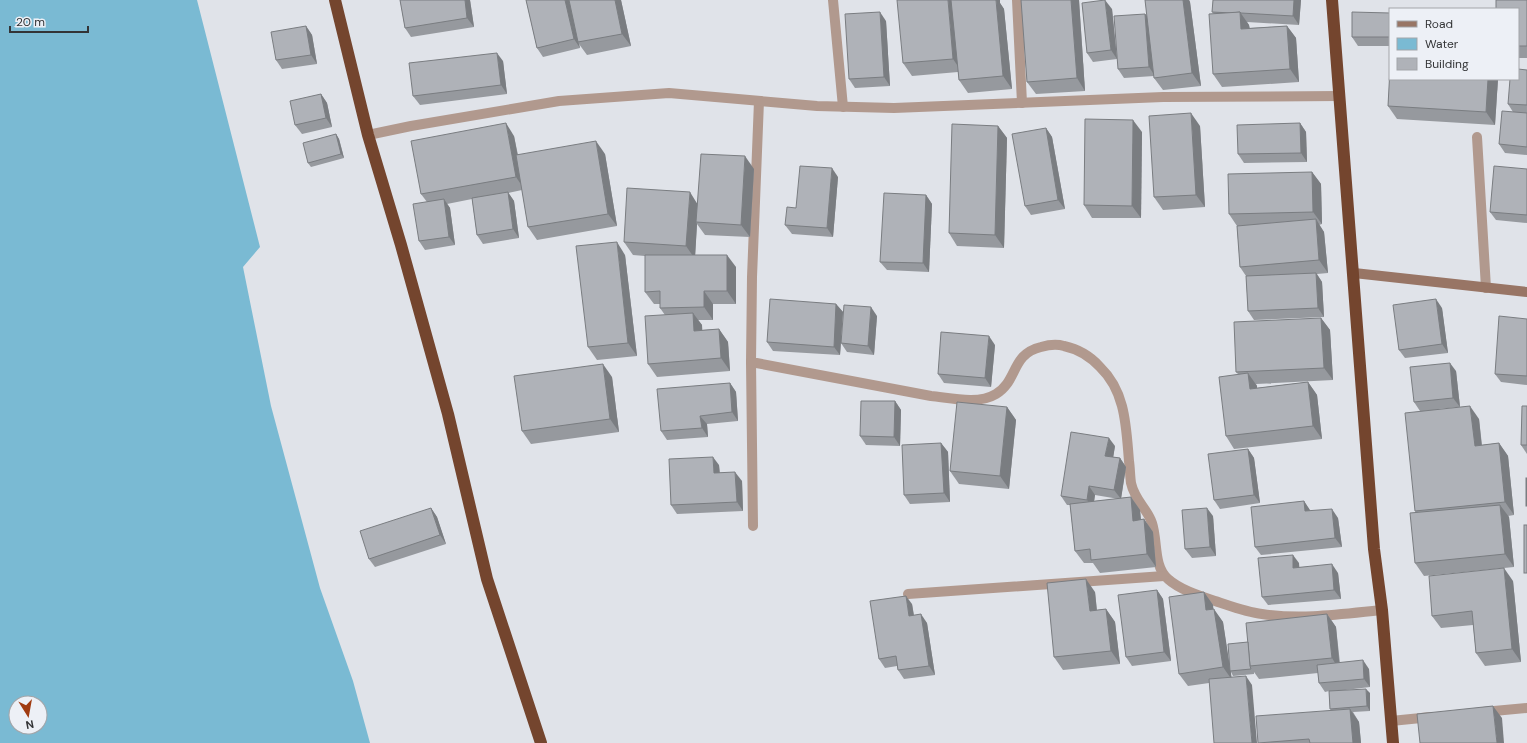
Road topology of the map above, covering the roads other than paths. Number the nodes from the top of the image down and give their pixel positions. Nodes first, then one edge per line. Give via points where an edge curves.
1 (335, 0) edge
2 (833, 0) edge
3 (1017, 0) edge
4 (1332, 0) edge
5 (1339, 96) junction
6 (759, 101) junction
7 (1022, 103) junction
8 (843, 107) junction
9 (368, 135) junction
10 (1478, 137) dead end
11 (1354, 273) junction
12 (1486, 288) junction
13 (1527, 292) edge
14 (751, 362) junction
15 (753, 526) dead end
16 (1164, 576) junction
17 (908, 594) dead end
18 (1382, 610) junction
19 (1527, 710) edge
20 (1470, 713) edge
21 (1439, 716) edge
22 (1391, 721) junction
23 (541, 743) edge
24 (1393, 743) edge

1 - 9 highway
2 - 8 street
3 - 7 street
4 - 5 highway
5 - 7 street via 1163,97
5 - 11 highway
6 - 8 street
6 - 9 street via 669,92 635,94 559,101 457,117
6 - 14 street
7 - 8 street via 894,108
9 - 23 highway via 448,414 487,579
10 - 12 street
11 - 12 street
11 - 18 highway via 1374,549
12 - 13 street
14 - 15 street
14 - 16 street via 931,396 978,399 989,397 1003,389 1012,377 1019,360 1036,348 1048,345 1063,346 1087,354 1106,373 1120,397 1125,420 1131,482 1138,502 1152,523 1160,568
16 - 17 street
16 - 18 street via 1174,584 1200,596 1261,614 1293,617
18 - 22 highway
19 - 20 street
21 - 22 street
22 - 24 highway

